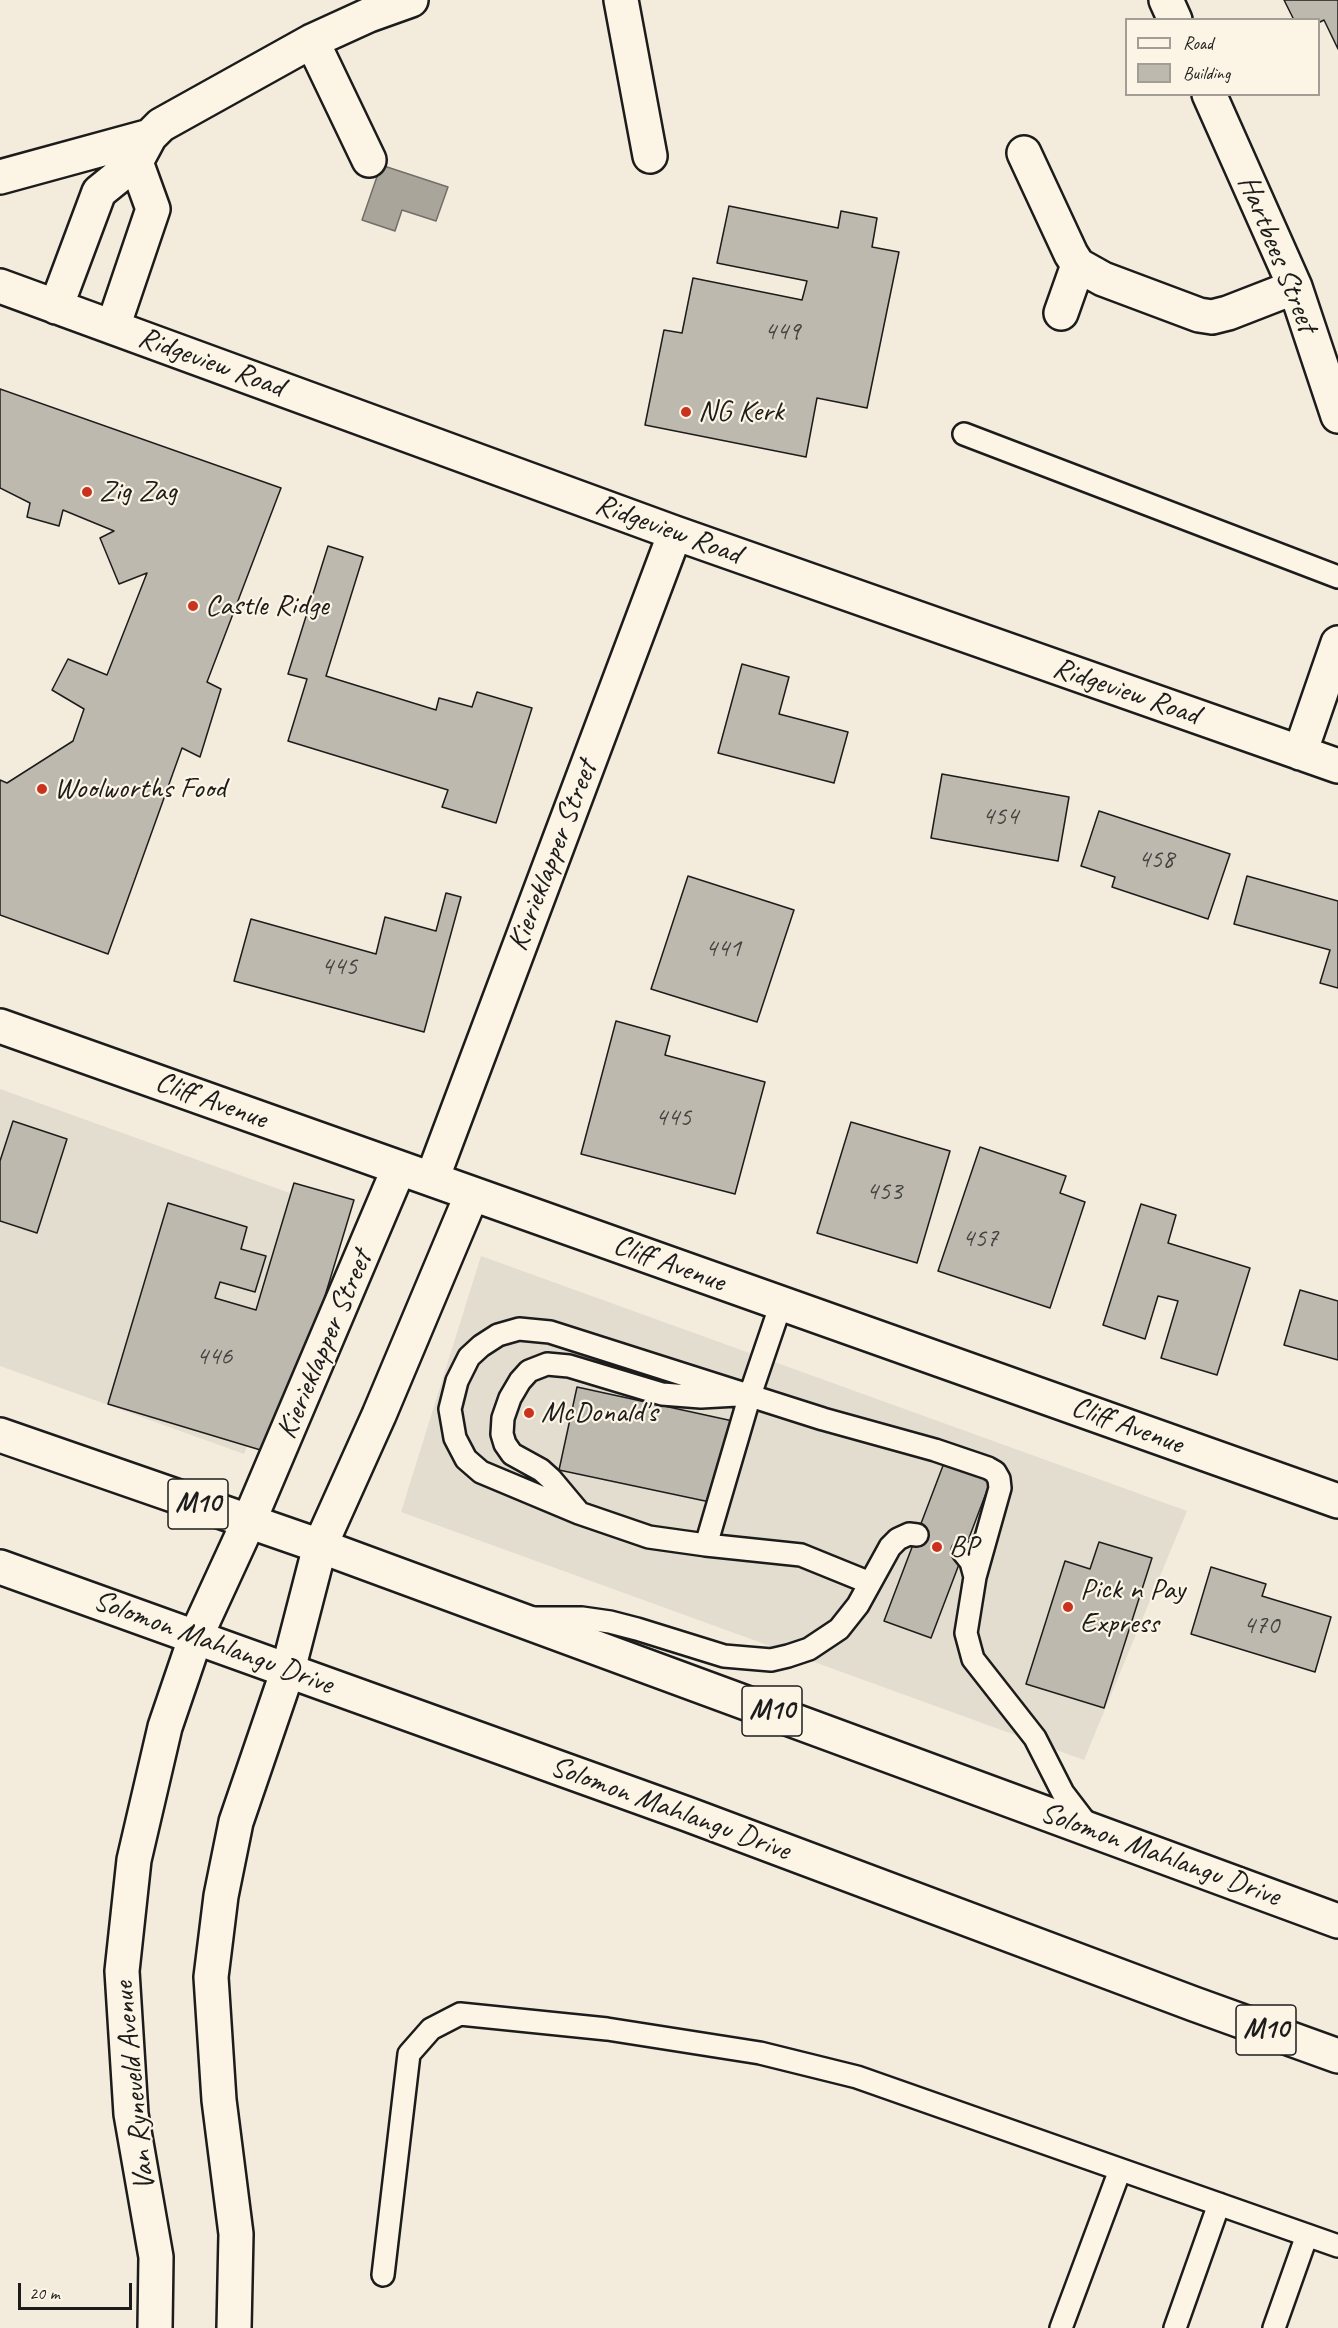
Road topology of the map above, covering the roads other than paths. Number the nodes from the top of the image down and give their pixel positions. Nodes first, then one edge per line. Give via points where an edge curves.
1 (411, 0) edge
2 (621, 0) edge
3 (1166, 0) edge
4 (1174, 18) edge
5 (312, 41) junction
6 (1210, 96) edge
7 (143, 149) junction
8 (1024, 153) dead end
9 (650, 156) dead end
10 (369, 160) dead end
11 (0, 177) edge
12 (1078, 265) junction
13 (0, 286) edge
14 (1295, 287) junction
15 (56, 307) junction
16 (1060, 313) dead end
17 (113, 327) junction
18 (1338, 416) edge
19 (964, 434) dead end
20 (675, 533) junction
21 (1338, 577) edge
22 (1338, 643) edge
23 (1300, 753) junction
24 (1338, 766) edge
25 (0, 1026) edge
26 (399, 1167) junction
27 (432, 1179) junction
28 (472, 1194) junction
29 (781, 1304) junction
30 (750, 1395) junction
31 (0, 1435) edge
32 (1338, 1501) edge
33 (579, 1513) junction
34 (249, 1521) junction
35 (917, 1535) dead end
36 (320, 1545) junction
37 (706, 1545) junction
38 (963, 1552) dead end
39 (0, 1567) edge
40 (975, 1577) junction
41 (870, 1583) junction
42 (519, 1618) junction
43 (196, 1636) junction
44 (288, 1670) junction
45 (1092, 1829) junction
46 (1338, 1921) edge
47 (1338, 2056) edge
48 (1120, 2169) junction
49 (1219, 2204) junction
50 (1307, 2235) junction
51 (1338, 2246) edge
52 (383, 2275) dead end
53 (155, 2328) edge
54 (234, 2328) edge
55 (1061, 2328) edge
56 (1175, 2328) edge
57 (1274, 2328) edge

1 - 5 street
2 - 9 street
3 - 4 street
5 - 7 street via 161,125
5 - 10 street
6 - 14 street, Hartbees Street
7 - 11 street
7 - 15 street via 99,192
7 - 17 street via 153,209
8 - 12 street
12 - 14 street via 1103,279 1212,317
12 - 16 street
13 - 15 street, Ridgeview Road
14 - 18 street, Hartbees Street
15 - 17 street, Ridgeview Road
17 - 20 street, Ridgeview Road
19 - 21 lane
20 - 23 street, Ridgeview Road
20 - 27 street, Kierieklapper Street
22 - 23 street
23 - 24 street, Ridgeview Road
25 - 26 street, Cliff Avenue
26 - 27 street, Cliff Avenue
26 - 34 street, Kierieklapper Street
27 - 28 street, Cliff Avenue
28 - 29 street, Cliff Avenue
28 - 36 street
29 - 30 lane
29 - 32 street, Cliff Avenue
30 - 33 lane via 662,1394 569,1365 547,1364 529,1371 515,1390 503,1419 505,1444 512,1454 551,1479
30 - 33 lane via 550,1332 519,1329 498,1335 481,1346 469,1358 457,1381 450,1408 455,1438 466,1458 481,1472
30 - 37 lane
30 - 40 lane via 995,1472 1000,1488
31 - 34 street, Solomon Mahlangu Drive / M10
33 - 37 lane via 650,1536
34 - 36 street, Solomon Mahlangu Drive / M10
34 - 43 street, Kierieklapper Street
35 - 41 lane via 909,1534 890,1547
36 - 42 street, Solomon Mahlangu Drive / M10
36 - 44 street
37 - 41 lane via 801,1555
38 - 40 lane
39 - 43 street, Solomon Mahlangu Drive / M10
40 - 45 lane via 966,1633 973,1659 1035,1738 1063,1793
41 - 42 lane via 839,1629 809,1649 771,1660 724,1656 610,1622
42 - 45 street, Solomon Mahlangu Drive / M10
43 - 44 street, Solomon Mahlangu Drive / M10
43 - 53 street, Van Ryneveld Avenue via 165,1727 134,1860 122,1971 131,2114 156,2258
44 - 47 street, Solomon Mahlangu Drive / M10
44 - 54 street via 236,1822 221,1896 211,1977 219,2100 236,2234
45 - 46 street, Solomon Mahlangu Drive / M10
48 - 49 lane
48 - 52 lane via 857,2077 760,2053 607,2030 460,2014 431,2028 409,2054
48 - 55 lane
49 - 50 lane
49 - 56 lane
50 - 51 lane
50 - 57 lane

